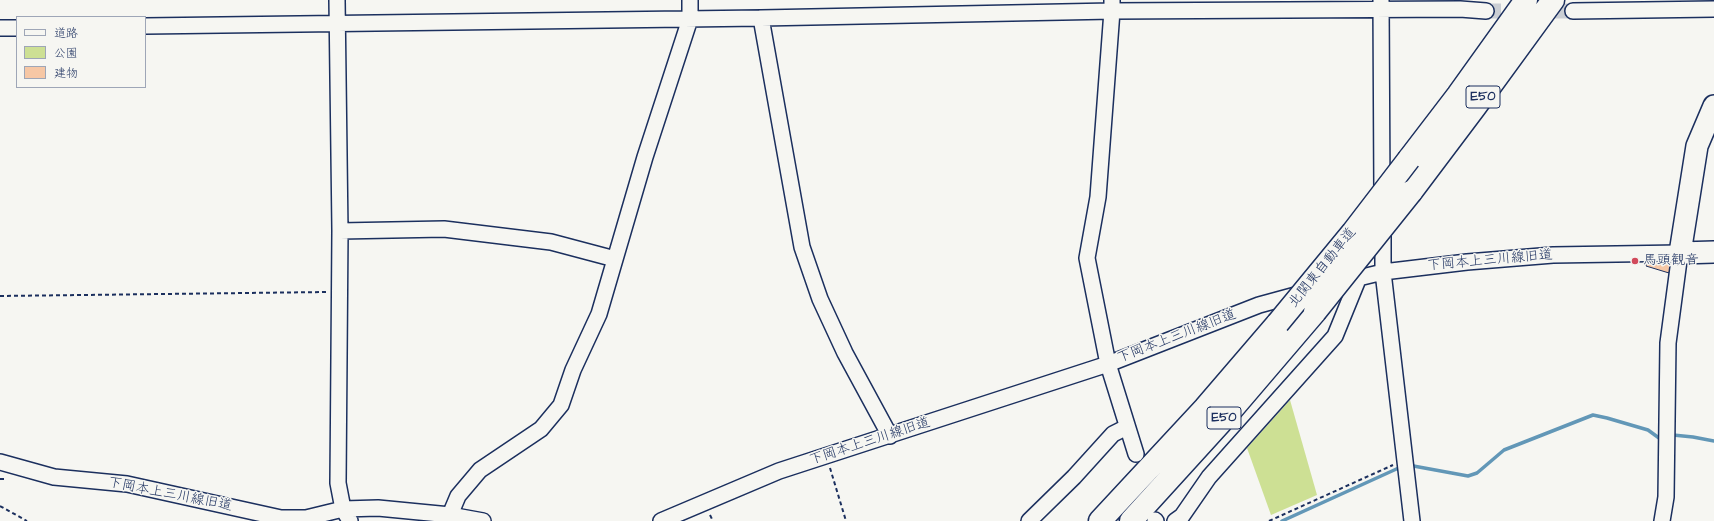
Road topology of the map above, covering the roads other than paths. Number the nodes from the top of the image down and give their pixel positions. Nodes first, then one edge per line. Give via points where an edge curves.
1 (337, 0) edge
2 (690, 0) edge
3 (1526, 0) edge
4 (1553, 0) edge
5 (1381, 5) edge
6 (1461, 5) edge
7 (1112, 6) edge
8 (1714, 9) edge
9 (1486, 11) tunnel mouth
10 (1572, 11) tunnel mouth
11 (761, 18) junction
12 (690, 19) junction
13 (337, 24) junction
14 (146, 26) edge
15 (0, 28) edge
16 (16, 28) edge
17 (1714, 106) edge
18 (340, 231) junction
19 (1714, 252) edge
20 (1680, 253) junction
21 (615, 259) junction
22 (1383, 272) junction
23 (1359, 277) junction
24 (1108, 364) junction
25 (1127, 427) junction
26 (890, 436) junction
27 (1136, 454) dead end
28 (0, 462) edge
29 (450, 514) junction
30 (346, 515) edge
31 (482, 521) edge
32 (661, 521) edge
33 (1029, 521) edge
34 (1100, 521) edge
35 (1131, 521) edge
36 (1175, 521) edge
37 (1412, 521) edge
38 (1662, 521) edge

1 - 13 street
2 - 12 street
3 - 34 highway, 北関東自動車道 / E50, bridge via 1458,95 1353,232 1205,408
4 - 35 highway, 北関東自動車道 / E50, bridge via 1476,107 1315,312 1221,422
5 - 6 street
5 - 7 street
5 - 22 street
6 - 9 street
7 - 11 street
7 - 24 street via 1098,197 1087,258
8 - 10 street
11 - 12 street
11 - 26 street via 802,247 820,299 845,353
12 - 13 street
12 - 21 street
13 - 14 street
13 - 18 street
15 - 16 street
17 - 20 street via 1697,146
18 - 21 street via 444,229 551,242
18 - 30 street via 338,483
19 - 20 street, 下岡本上三川線旧道
20 - 22 street, 下岡本上三川線旧道 via 1553,255
20 - 38 street via 1668,343 1666,497
21 - 29 street via 599,314 573,370 561,405 541,429 480,470 458,496
22 - 23 street, 下岡本上三川線旧道
22 - 37 street
23 - 24 street, 下岡本上三川線旧道 via 1259,305
23 - 36 street via 1335,336 1209,477 1182,516
24 - 25 street
24 - 26 street, 下岡本上三川線旧道
25 - 27 street
25 - 33 street via 1113,434
26 - 32 street, 下岡本上三川線旧道 via 779,472
28 - 30 street, 下岡本上三川線旧道 via 54,477 127,484 282,518
29 - 30 street, 下岡本上三川線旧道 via 378,508
29 - 31 street, 下岡本上三川線旧道

